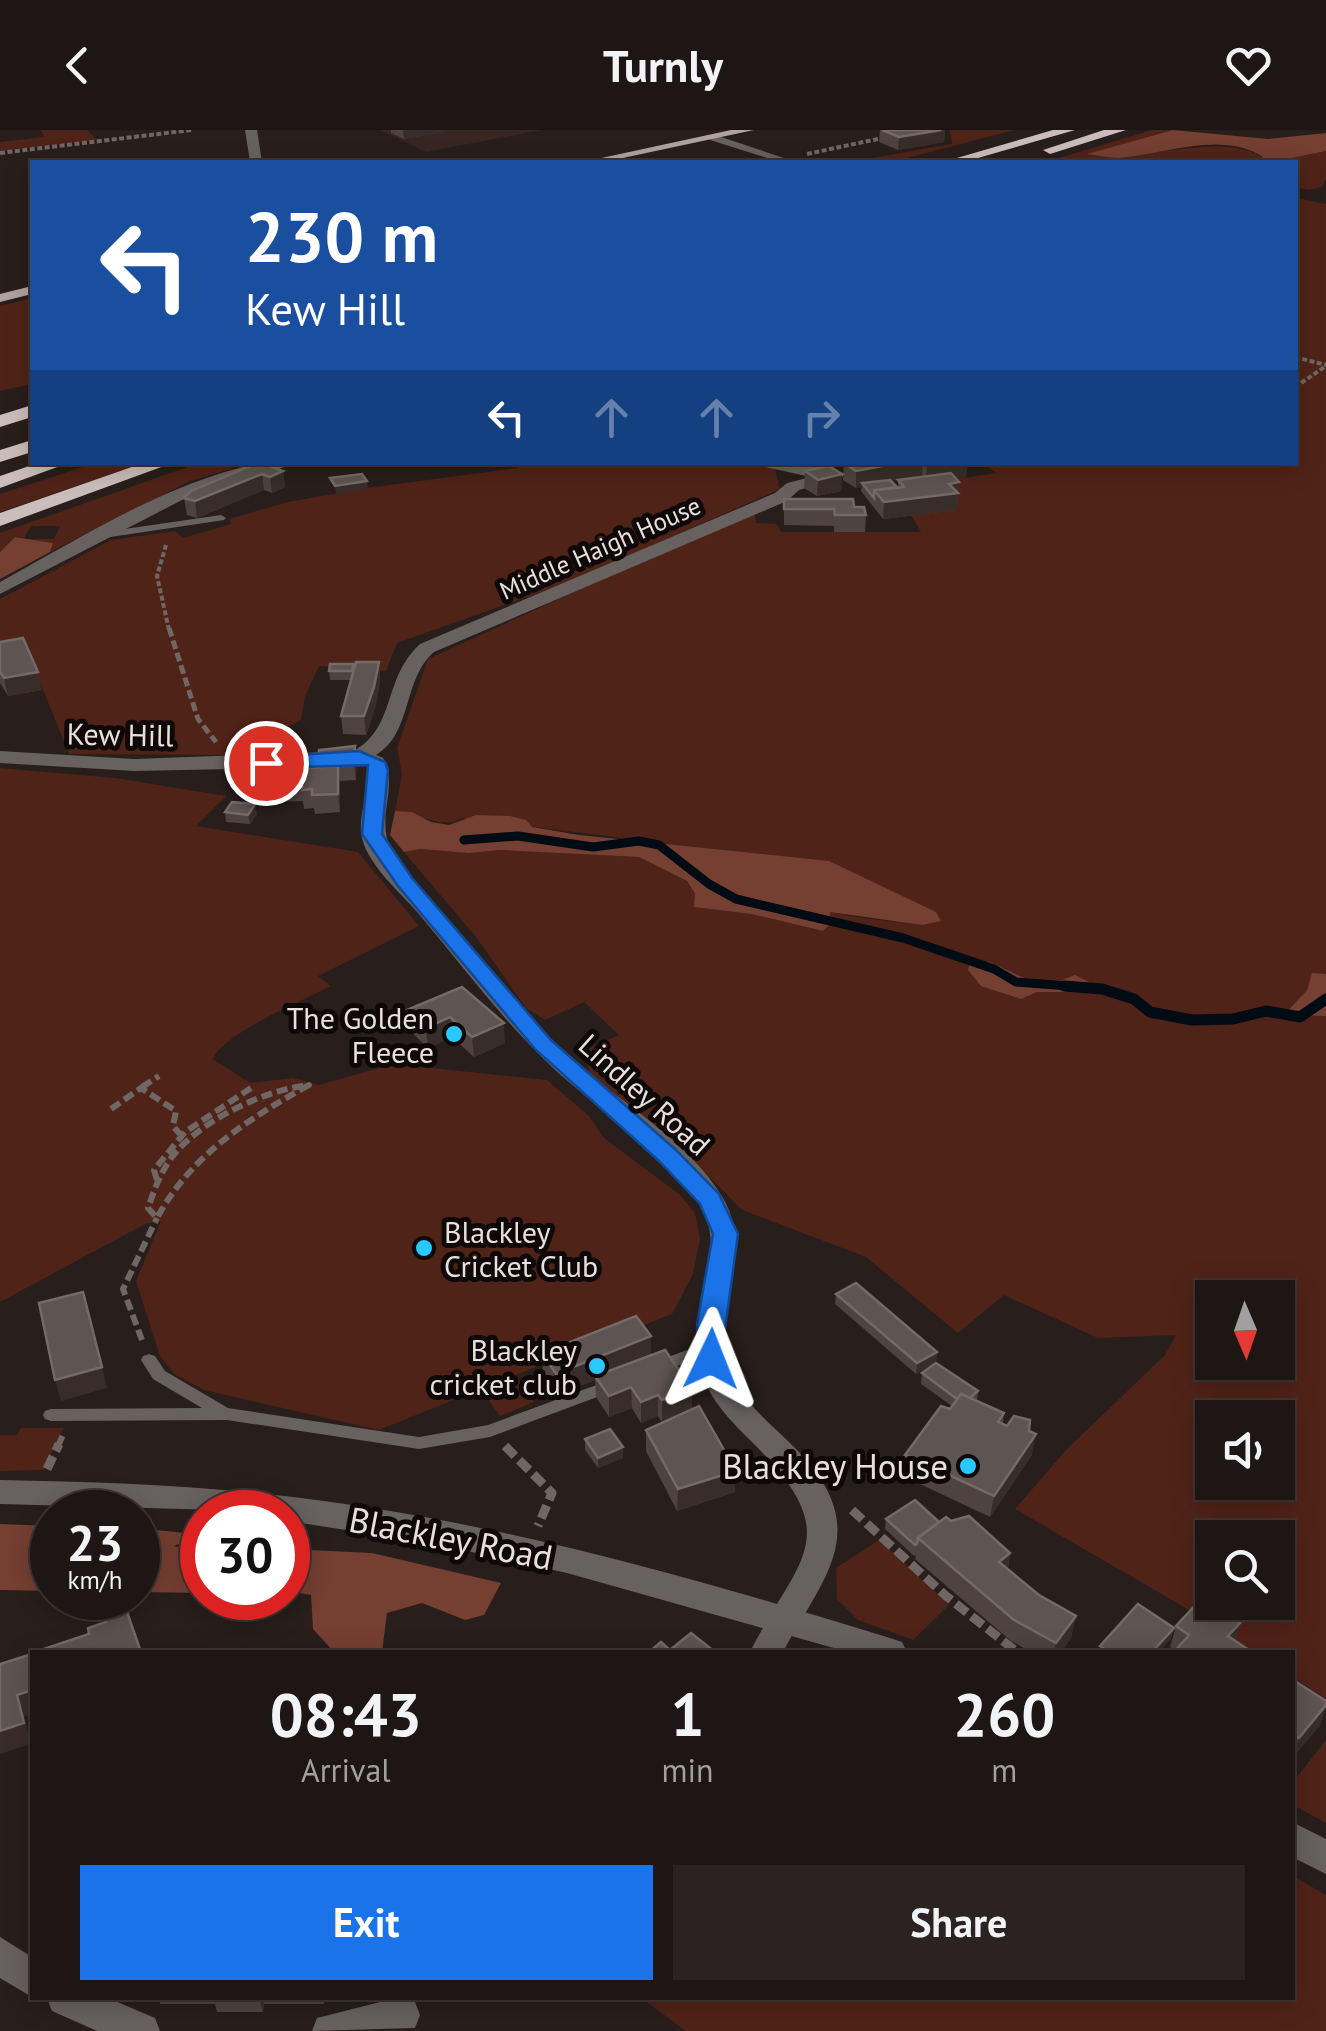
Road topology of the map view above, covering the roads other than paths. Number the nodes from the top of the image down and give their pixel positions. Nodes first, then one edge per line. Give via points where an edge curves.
1 (251, 130) edge
2 (748, 130) edge
3 (1068, 130) edge
4 (1119, 130) edge
5 (710, 137) junction
6 (256, 160) edge
7 (598, 160) edge
8 (783, 160) edge
9 (957, 160) edge
10 (1015, 160) edge
11 (30, 290) edge
12 (0, 298) edge
13 (30, 412) edge
14 (0, 421) edge
15 (30, 447) edge
16 (0, 456) edge
17 (53, 465) edge
18 (157, 465) edge
19 (279, 465) edge
20 (776, 465) edge
21 (0, 482) edge
22 (221, 518) dead end
23 (0, 520) edge
24 (104, 535) junction
25 (0, 589) edge
26 (0, 757) edge
27 (359, 757) junction
28 (709, 1348) junction
29 (149, 1360) road end
30 (227, 1414) junction
31 (51, 1415) dead end
32 (0, 1492) edge
33 (785, 1619) junction
34 (767, 1650) edge
35 (884, 1650) edge
36 (1295, 1840) edge
37 (1326, 1858) edge
38 (0, 1954) edge
39 (30, 1977) edge
40 (71, 2000) edge
41 (403, 2015) edge
42 (141, 2031) edge
43 (331, 2031) edge

1 - 6 street
2 - 5 main road
3 - 9 highway
4 - 10 highway
5 - 7 main road
5 - 8 street
11 - 12 main road
13 - 14 highway
15 - 16 highway
17 - 21 highway
18 - 23 highway
19 - 24 street via 214,480
20 - 27 street, Middle Haigh House via 843,473 794,486 427,648 406,668 387,737
22 - 24 lane
24 - 25 street
26 - 27 street, Kew Hill via 124,765
27 - 28 street, Lindley Road via 376,762 379,770 374,840 405,882 543,1044 668,1156 720,1213 725,1234
28 - 30 lane via 490,1430 418,1444
28 - 33 street via 729,1397 810,1488 823,1515 823,1540 810,1576
29 - 30 lane via 169,1382
30 - 31 lane
32 - 33 street, Blackley Road via 155,1497 368,1520 510,1546
33 - 34 street
33 - 35 street, Blackley Road
36 - 37 street
38 - 39 street
40 - 42 street
41 - 43 street

